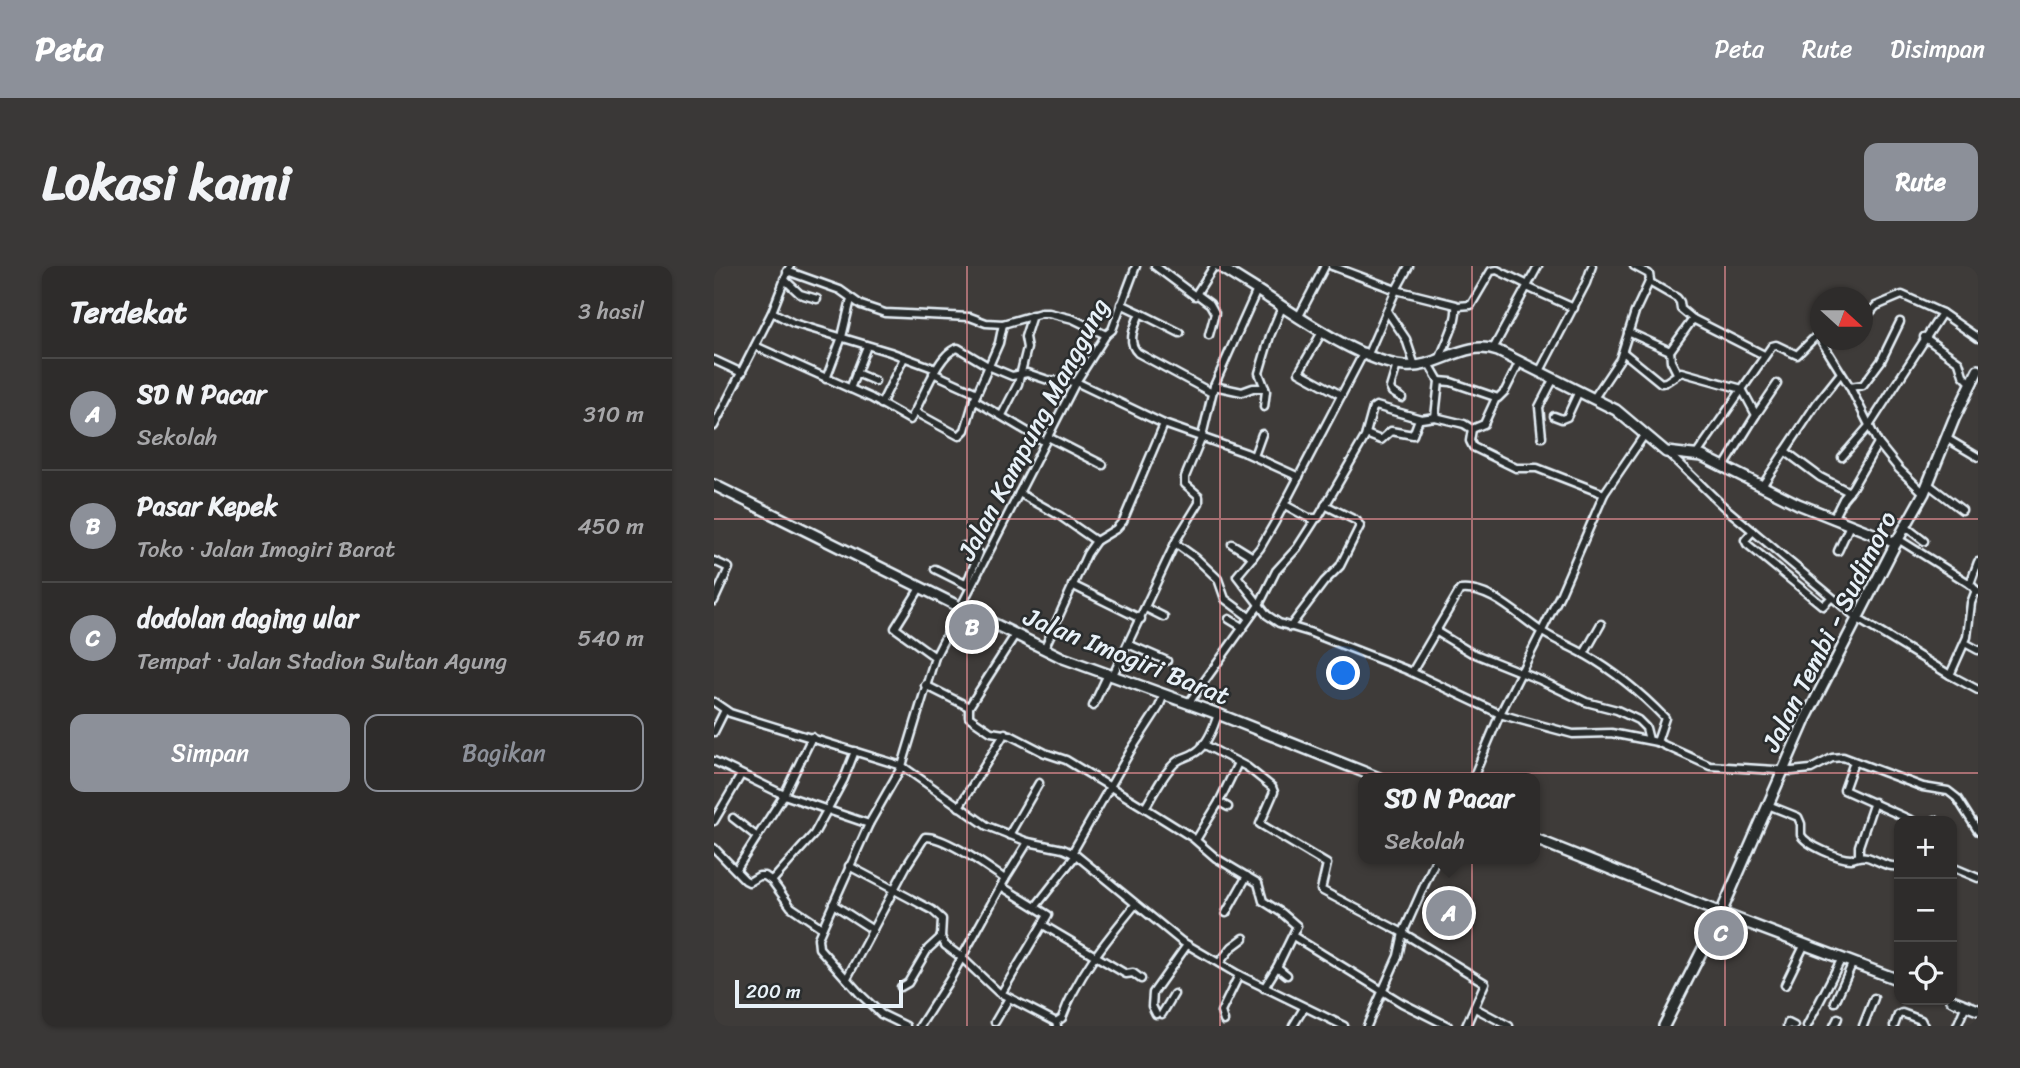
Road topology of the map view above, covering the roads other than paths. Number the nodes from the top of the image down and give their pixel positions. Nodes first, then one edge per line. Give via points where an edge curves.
1 (1136, 266) edge
2 (1154, 266) edge
3 (1216, 266) edge
4 (1325, 266) edge
5 (1332, 266) edge
6 (1409, 266) edge
7 (1538, 266) edge
8 (1592, 266) edge
9 (1634, 266) edge
10 (789, 269) edge
11 (784, 279) junction
12 (1649, 282) junction
13 (1528, 286) junction
14 (1257, 290) junction
15 (1396, 290) junction
16 (1198, 295) junction
17 (817, 299) dead end
18 (851, 299) junction
19 (1121, 304) junction
20 (1458, 306) junction
21 (1282, 307) junction
22 (1574, 308) junction
23 (1873, 310) edge
24 (772, 312) junction
25 (1387, 312) junction
26 (1140, 313) junction
27 (1941, 313) junction
28 (1032, 315) junction
29 (1298, 318) junction
30 (1693, 319) junction
31 (1900, 322) dead end
32 (1003, 324) junction
33 (1322, 332) junction
34 (1628, 332) junction
35 (1180, 333) dead end
36 (1106, 335) junction
37 (1209, 335) dead end
38 (842, 337) junction
39 (1924, 337) junction
40 (1978, 338) edge
41 (1810, 342) edge
42 (755, 346) junction
43 (867, 346) junction
44 (1493, 349) junction
45 (1828, 350) edge
46 (1670, 351) junction
47 (1623, 352) junction
48 (1366, 353) junction
49 (1764, 355) junction
50 (904, 358) junction
51 (1440, 358) junction
52 (714, 360) edge
53 (1428, 362) junction
54 (1520, 362) junction
55 (1397, 365) junction
56 (988, 366) junction
57 (1415, 366) junction
58 (1978, 370) edge
59 (934, 371) junction
60 (1540, 371) junction
61 (742, 373) junction
62 (856, 373) junction
63 (1677, 373) junction
64 (1841, 373) junction
65 (1021, 375) junction
66 (1554, 378) junction
67 (826, 379) junction
68 (875, 381) dead end
69 (1439, 381) junction
70 (1076, 382) junction
71 (1971, 383) junction
72 (1777, 384) dead end
73 (1850, 387) junction
74 (1265, 388) junction
75 (850, 389) junction
76 (1213, 389) junction
77 (1741, 389) junction
78 (1579, 391) junction
79 (1341, 395) junction
80 (976, 396) junction
81 (1402, 398) dead end
82 (1496, 398) junction
83 (1594, 398) junction
84 (881, 404) junction
85 (1264, 407) dead end
86 (915, 412) junction
87 (1002, 415) junction
88 (1756, 415) junction
89 (1435, 416) junction
90 (1554, 416) dead end
91 (1419, 419) junction
92 (1164, 424) junction
93 (714, 426) edge
94 (1869, 426) junction
95 (1472, 429) junction
96 (1262, 434) dead end
97 (1366, 434) junction
98 (1645, 434) junction
99 (1202, 436) junction
100 (1542, 438) dead end
101 (1946, 438) junction
102 (1046, 440) junction
103 (1878, 443) junction
104 (1785, 451) junction
105 (1666, 452) junction
106 (1697, 454) junction
107 (1254, 456) junction
108 (1842, 457) dead end
109 (1978, 457) edge
110 (1103, 465) dead end
111 (1724, 467) junction
112 (1299, 477) junction
113 (714, 485) edge
114 (1762, 486) junction
115 (1926, 488) junction
116 (1849, 492) junction
117 (1019, 493) junction
118 (1604, 494) junction
119 (1285, 505) junction
120 (1325, 505) junction
121 (1962, 510) dead end
122 (1833, 519) junction
123 (1315, 520) junction
124 (1850, 525) junction
125 (1906, 527) junction
126 (1753, 531) junction
127 (1096, 541) junction
128 (1897, 541) junction
129 (1924, 541) dead end
130 (1175, 543) junction
131 (1232, 544) dead end
132 (964, 546) dead end
133 (1838, 551) dead end
134 (979, 553) junction
135 (988, 556) junction
136 (1253, 557) junction
137 (714, 561) edge
138 (1978, 562) edge
139 (935, 569) dead end
140 (1970, 584) junction
141 (1072, 585) junction
142 (969, 586) junction
143 (920, 589) junction
144 (1977, 591) edge
145 (1830, 597) junction
146 (714, 601) edge
147 (1259, 605) junction
148 (960, 608) junction
149 (1146, 608) junction
150 (1164, 617) dead end
151 (1249, 617) junction
152 (1141, 619) junction
153 (1229, 619) dead end
154 (1858, 619) junction
155 (1601, 624) dead end
156 (1242, 627) junction
157 (1290, 628) junction
158 (1437, 632) junction
159 (1542, 633) junction
160 (1015, 635) junction
161 (1965, 643) junction
162 (1128, 644) junction
163 (1044, 649) junction
164 (1978, 650) edge
165 (1584, 654) junction
166 (935, 657) junction
167 (1167, 661) dead end
168 (1412, 672) junction
169 (1522, 672) junction
170 (1110, 676) junction
171 (1950, 676) junction
172 (925, 685) junction
173 (1978, 690) edge
174 (1163, 697) junction
175 (714, 702) edge
176 (1188, 704) junction
177 (1093, 706) dead end
178 (970, 707) junction
179 (725, 710) junction
180 (1500, 714) junction
181 (1217, 716) junction
182 (714, 732) edge
183 (1004, 733) junction
184 (812, 737) junction
185 (1653, 741) junction
186 (1203, 744) junction
187 (855, 751) junction
188 (714, 761) edge
189 (1854, 762) junction
190 (1238, 763) junction
191 (902, 766) junction
192 (1782, 770) junction
193 (1366, 773) edge
194 (1474, 773) edge
195 (741, 775) junction
196 (1039, 783) dead end
197 (1110, 787) junction
198 (1844, 790) junction
199 (784, 795) junction
200 (1840, 799) dead end
201 (1219, 802) junction
202 (1874, 802) junction
203 (1768, 805) junction
204 (959, 807) junction
205 (1228, 807) dead end
206 (1145, 808) junction
207 (827, 812) junction
208 (1903, 816) edge
209 (733, 818) dead end
210 (714, 821) edge
211 (869, 824) junction
212 (1978, 831) edge
213 (1009, 835) junction
214 (757, 836) junction
215 (1196, 840) junction
216 (1540, 841) edge
217 (1028, 842) junction
218 (714, 848) edge
219 (1074, 854) junction
220 (1859, 856) junction
221 (1434, 864) edge
222 (849, 866) junction
223 (1894, 867) edge
224 (1957, 869) edge
225 (736, 870) junction
226 (1247, 876) junction
227 (1005, 878) junction
228 (1978, 878) edge
229 (772, 881) junction
230 (1001, 886) junction
231 (893, 890) junction
232 (833, 904) junction
233 (1135, 905) junction
234 (1036, 906) junction
235 (1226, 913) dead end
236 (1721, 913) junction
237 (1044, 925) junction
238 (822, 928) junction
239 (873, 930) junction
240 (1403, 933) junction
241 (1293, 936) junction
242 (941, 937) junction
243 (1244, 938) dead end
244 (1805, 944) junction
245 (1187, 945) junction
246 (1095, 954) junction
247 (961, 957) junction
248 (1842, 958) junction
249 (1853, 962) junction
250 (1219, 964) junction
251 (1277, 967) junction
252 (1239, 975) junction
253 (1287, 975) dead end
254 (846, 978) junction
255 (1894, 978) edge
256 (1141, 979) dead end
257 (1786, 985) dead end
258 (901, 987) dead end
259 (1264, 988) junction
260 (1382, 990) junction
261 (1002, 994) junction
262 (1174, 994) dead end
263 (1009, 998) junction
264 (1874, 998) dead end
265 (1835, 1002) dead end
266 (1957, 1002) edge
267 (1966, 1005) junction
268 (1304, 1008) junction
269 (1475, 1009) junction
270 (1978, 1010) edge
271 (1838, 1017) dead end
272 (1224, 1021) dead end
273 (995, 1022) dead end
274 (1056, 1024) edge
275 (1506, 1025) edge
276 (905, 1026) edge
277 (920, 1026) edge
278 (1293, 1026) edge
279 (1344, 1026) edge
280 (1367, 1026) edge
281 (1448, 1026) edge
282 (1466, 1026) edge
283 (1664, 1026) edge
284 (1787, 1026) edge
285 (1794, 1026) edge
286 (1807, 1026) edge
287 (1835, 1026) edge
288 (1863, 1026) edge
289 (1894, 1026) edge
290 (1924, 1026) edge
291 (1957, 1026) edge

1 - 19 street, Jalan Kampung Manggung
2 - 16 street via 1193,296
3 - 14 main road
3 - 16 street
4 - 29 street
5 - 15 street
6 - 15 street
7 - 13 street
8 - 22 street
9 - 12 street via 1650,276
10 - 11 street
10 - 18 street
11 - 17 street via 800,294
11 - 24 street
12 - 30 street via 1679,300 1681,309
12 - 34 street
13 - 20 street via 1491,271 1471,305
13 - 22 street
13 - 44 street
14 - 21 main road
14 - 76 street
15 - 20 street
15 - 25 street
16 - 37 street via 1215,312
18 - 32 street via 885,313 970,317
18 - 38 street
19 - 26 street
19 - 36 street, Jalan Kampung Manggung
20 - 51 street
21 - 29 main road
21 - 74 street via 1259,373
22 - 60 street
23 - 27 street via 1902,295
24 - 38 street
24 - 42 street
25 - 48 street
25 - 57 street via 1406,339
26 - 35 street
26 - 76 street via 1133,348
27 - 39 street
27 - 40 street
28 - 32 street
28 - 36 street via 1062,315
28 - 65 street
29 - 33 main road
30 - 46 street
30 - 49 street
31 - 73 street via 1863,385
32 - 56 street
33 - 48 main road
33 - 79 street via 1299,372
34 - 46 street
34 - 47 street
36 - 70 street, Jalan Kampung Manggung
38 - 43 street
38 - 67 street
39 - 71 street via 1959,362
39 - 94 street
41 - 49 street via 1797,355 1776,345
42 - 61 street
42 - 67 street
43 - 50 street
43 - 62 street
44 - 51 main road via 1471,349
44 - 54 main road
45 - 64 street
46 - 63 street
47 - 63 street via 1661,383
47 - 83 street
48 - 55 main road
48 - 79 street
49 - 77 street
50 - 59 street
50 - 84 street
51 - 53 main road
52 - 61 street
53 - 57 main road
53 - 69 street
54 - 60 main road
54 - 82 street via 1505,391
55 - 57 main road
55 - 81 street via 1390,388
56 - 59 street via 955,348
56 - 65 street
56 - 80 street
58 - 71 main road, Jalan Tembi - Sudimoro
59 - 80 street
59 - 86 street
60 - 66 main road
61 - 93 street
62 - 68 street
62 - 75 street
63 - 77 street
64 - 73 street
64 - 104 street
65 - 70 street
65 - 87 street
66 - 78 main road
66 - 100 street via 1539,407
67 - 75 street
69 - 82 street
69 - 89 street
70 - 92 street
70 - 102 street, Jalan Kampung Manggung
71 - 101 main road, Jalan Tembi - Sudimoro
72 - 88 street
73 - 94 street
74 - 76 street via 1242,392
74 - 85 street
75 - 84 street
76 - 99 street
77 - 88 street
77 - 106 street
78 - 83 main road
78 - 90 street via 1567,417
79 - 112 street
80 - 86 street via 959,436
80 - 87 street
82 - 95 street via 1484,424
83 - 98 main road
84 - 86 street via 910,420
87 - 102 street
88 - 111 street
89 - 91 street
89 - 95 street
91 - 97 street via 1413,435 1391,431 1381,440
91 - 97 street via 1375,406
92 - 99 street
92 - 127 street via 1123,521
94 - 103 street
94 - 108 street
95 - 118 street via 1470,443 1483,452 1516,468 1537,468
96 - 107 street
97 - 120 street
98 - 105 main road
98 - 118 street
99 - 107 street
99 - 130 street via 1184,482 1198,493 1199,503
101 - 109 street
101 - 115 main road, Jalan Tembi - Sudimoro
102 - 110 street
102 - 117 street, Jalan Kampung Manggung
103 - 115 street via 1899,469
103 - 116 street
104 - 114 street
104 - 116 street via 1819,477
105 - 106 main road
105 - 126 street
106 - 111 main road
107 - 112 street
111 - 114 main road
112 - 119 street
113 - 143 main road, Jalan Imogiri Barat
114 - 122 main road
115 - 121 street
115 - 125 main road, Jalan Tembi - Sudimoro
116 - 122 street
117 - 127 street
117 - 135 street, Jalan Kampung Manggung
118 - 159 street
119 - 123 street
119 - 136 street
120 - 123 street
120 - 157 street via 1360,526 1341,563
122 - 124 main road
123 - 147 street via 1276,571
124 - 128 main road
124 - 133 street
125 - 128 main road, Jalan Tembi - Sudimoro
125 - 129 street
126 - 145 street
126 - 145 street via 1747,544 1823,606
127 - 141 street
128 - 140 street
128 - 154 main road, Jalan Tembi - Sudimoro
130 - 149 street
130 - 151 street via 1218,579 1226,599
131 - 136 street
132 - 134 street
134 - 135 street
134 - 142 street
135 - 142 street, Jalan Kampung Manggung
136 - 147 street via 1237,576
137 - 146 street via 729,568
138 - 140 street
139 - 142 street
140 - 144 street
141 - 152 street
141 - 163 street
142 - 148 street, Jalan Kampung Manggung
143 - 148 main road, Jalan Imogiri Barat
143 - 166 street via 895,628
144 - 161 street
145 - 154 street
147 - 151 street
147 - 157 street
148 - 160 main road, Jalan Imogiri Barat
148 - 166 street, Jalan Kampung Manggung
149 - 150 street
149 - 152 street
151 - 156 street
152 - 162 street
153 - 156 street
154 - 171 street
154 - 192 main road, Jalan Tembi - Sudimoro
155 - 165 street
156 - 176 street
157 - 168 street
158 - 159 street via 1463,589 1492,597
158 - 168 street
158 - 169 street via 1470,652
159 - 165 street
159 - 169 street
160 - 163 main road, Jalan Imogiri Barat
160 - 178 street
161 - 164 street
161 - 171 street
162 - 167 street
162 - 170 street
163 - 170 main road, Jalan Imogiri Barat
165 - 185 street via 1623,680 1664,717
166 - 172 street, Jalan Kampung Manggung
168 - 180 street
169 - 180 street
169 - 185 street via 1638,720
170 - 174 main road, Jalan Imogiri Barat
170 - 177 street
171 - 173 street
172 - 178 street
172 - 191 street, Jalan Kampung Manggung
174 - 176 main road, Jalan Imogiri Barat
174 - 197 street
175 - 179 street
176 - 181 main road, Jalan Imogiri Barat
178 - 183 street via 969,717 991,732
179 - 182 street
179 - 184 street
180 - 185 street via 1570,734 1611,733
180 - 194 street
181 - 186 street
181 - 193 main road, Jalan Imogiri Barat
183 - 197 street via 1066,760
183 - 204 street
184 - 187 street
184 - 199 street
185 - 192 street via 1710,766
186 - 190 street
186 - 206 street via 1175,763
187 - 191 street
187 - 207 street
188 - 195 street
189 - 192 street via 1838,757 1811,769
189 - 198 street
189 - 212 street via 1923,787 1948,791
190 - 201 street
190 - 240 street via 1273,789 1260,824 1328,865 1321,890
191 - 204 street
191 - 211 street, Jalan Kampung Manggung
192 - 203 main road, Jalan Tembi - Sudimoro
195 - 199 street
195 - 210 street
196 - 213 street
197 - 206 street
197 - 219 street
198 - 200 street
198 - 202 street
199 - 207 street
199 - 214 street
201 - 205 street
201 - 215 street
202 - 208 street
202 - 220 street
203 - 220 street via 1798,817 1808,844 1839,857
203 - 236 main road, Jalan Tembi - Sudimoro
204 - 213 street
206 - 215 street
207 - 211 street
207 - 229 street via 814,834
209 - 214 street
211 - 222 street, Jalan Kampung Manggung
213 - 217 street
214 - 225 street
215 - 226 street
216 - 236 main road
217 - 219 street
217 - 227 street
218 - 225 street
219 - 233 street
219 - 234 street
220 - 223 street
221 - 240 street
222 - 231 street
222 - 232 street, Jalan Kampung Manggung
224 - 228 street
225 - 229 street via 749,882 762,875
226 - 235 street
226 - 241 street via 1260,885 1263,901 1297,926
227 - 230 street
227 - 231 street via 928,835
229 - 238 street via 791,907
230 - 234 street
230 - 247 street
231 - 239 street
231 - 242 street via 939,916
232 - 238 street, Jalan Kampung Manggung
232 - 239 street
233 - 245 street
233 - 246 street
234 - 237 street via 1048,914
236 - 244 main road
236 - 283 main road, Jalan Tembi - Sudimoro
237 - 246 street
237 - 261 street
238 - 254 street via 819,948
239 - 254 street
240 - 260 street
240 - 269 street via 1485,983
241 - 251 street
241 - 260 street
242 - 247 street
242 - 258 street
243 - 250 street
244 - 248 main road
244 - 257 street
245 - 250 street
245 - 262 street via 1153,993 1152,1006 1159,1014
246 - 256 street
246 - 274 street
247 - 261 street
247 - 277 street
248 - 249 main road
248 - 286 street
249 - 255 main road
249 - 265 street
250 - 252 street
251 - 253 street
251 - 259 street
252 - 259 street
252 - 272 street via 1221,1012
254 - 276 street via 881,1014
259 - 268 street
260 - 280 street
260 - 281 street
261 - 263 street
263 - 273 street
263 - 274 street
264 - 288 street
266 - 267 main road
267 - 270 main road
267 - 291 street
268 - 278 street
268 - 279 street
269 - 275 street
269 - 282 street
271 - 287 street
284 - 285 street
289 - 290 street via 1902,1013 1921,1020

